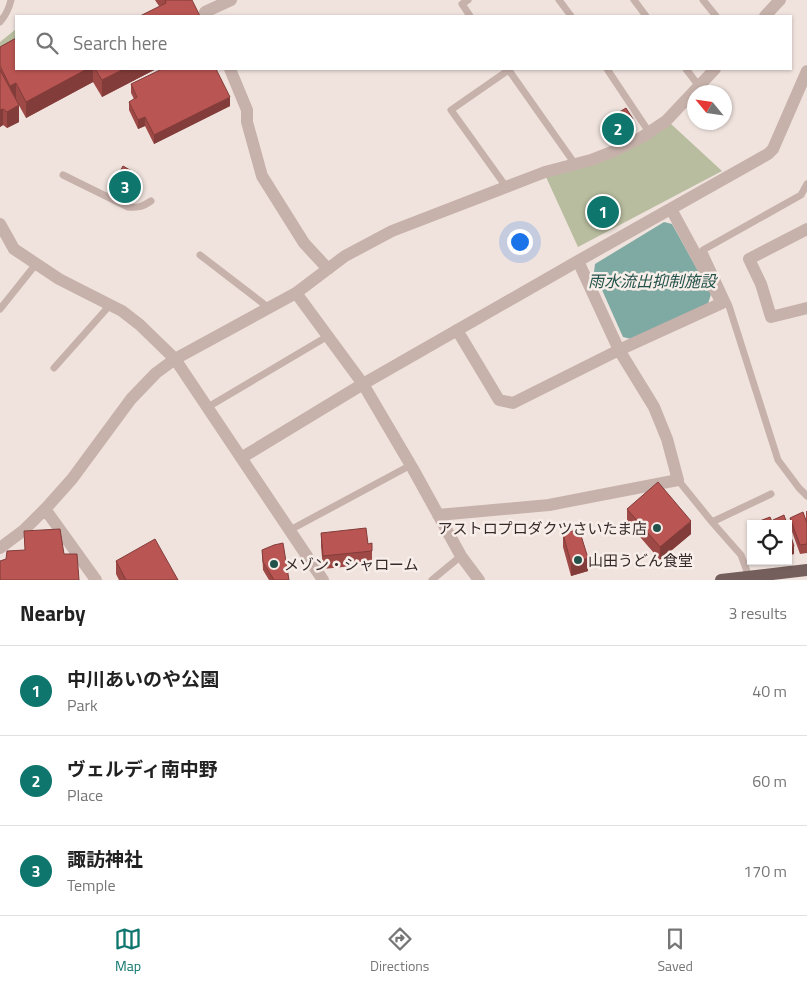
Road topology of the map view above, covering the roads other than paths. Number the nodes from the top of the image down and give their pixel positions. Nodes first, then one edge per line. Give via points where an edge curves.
1 (11, 0) edge
2 (231, 0) edge
3 (468, 0) edge
4 (559, 0) edge
5 (634, 0) edge
6 (703, 0) edge
7 (780, 0) edge
8 (206, 15) edge
9 (469, 15) edge
10 (570, 15) edge
11 (645, 15) edge
12 (715, 15) edge
13 (766, 15) edge
14 (0, 22) edge
15 (230, 70) edge
16 (508, 70) edge
17 (510, 70) edge
18 (608, 70) edge
19 (687, 70) edge
20 (714, 70) edge
21 (807, 71) edge
22 (698, 85) edge
23 (700, 85) edge
24 (687, 99) edge
25 (649, 132) junction
26 (575, 164) junction
27 (63, 175) dead end
28 (807, 184) edge
29 (507, 188) junction
30 (151, 201) dead end
31 (671, 209) junction
32 (0, 224) edge
33 (807, 230) edge
34 (200, 254) dead end
35 (578, 261) junction
36 (36, 264) junction
37 (328, 269) junction
38 (296, 293) junction
39 (110, 305) junction
40 (269, 308) junction
41 (807, 308) edge
42 (0, 309) edge
43 (457, 330) junction
44 (328, 336) junction
45 (619, 350) junction
46 (175, 358) junction
47 (54, 368) dead end
48 (363, 384) junction
49 (208, 407) junction
50 (242, 458) junction
51 (411, 465) junction
52 (678, 480) junction
53 (771, 494) dead end
54 (807, 496) edge
55 (45, 509) junction
56 (438, 515) junction
57 (712, 522) junction
58 (290, 530) junction
59 (0, 548) edge
60 (461, 556) junction
61 (807, 570) edge
62 (750, 577) junction
63 (96, 580) edge
64 (323, 580) edge
65 (432, 580) edge
66 (479, 580) edge
67 (721, 580) edge

1 - 14 lane
2 - 8 street via 205,12
3 - 9 lane via 462,4
4 - 10 lane
5 - 11 lane
6 - 12 lane
7 - 13 street
15 - 37 street via 247,110 247,122 262,176 304,243
16 - 29 lane via 451,110
17 - 26 lane
18 - 25 lane
19 - 22 lane
20 - 23 street
21 - 31 street via 773,149
24 - 25 street via 666,121
25 - 26 street via 614,151
26 - 29 street
27 - 30 lane via 128,207 142,207
28 - 54 lane via 801,195 703,250 729,306 778,460
29 - 37 street via 392,231
31 - 35 street
31 - 45 street via 722,303
32 - 36 street via 14,249
33 - 41 street via 749,259 771,317
34 - 40 lane
35 - 43 street
35 - 45 street
36 - 39 street
36 - 42 lane
37 - 38 street
38 - 40 street
38 - 44 street
39 - 46 street via 140,325
39 - 47 lane
40 - 46 street
43 - 45 street via 499,400 513,403
43 - 48 street
44 - 48 street
44 - 49 lane
45 - 52 street via 654,407
46 - 49 street
46 - 55 street via 131,399 72,479
48 - 50 street
48 - 51 street
49 - 50 street
50 - 58 street
51 - 56 street
51 - 58 lane
52 - 56 street via 549,505
52 - 57 lane
53 - 57 lane
55 - 59 street
55 - 63 street
56 - 60 street
57 - 62 lane via 741,556
58 - 64 street
60 - 65 lane
60 - 66 street
61 - 62 main road
62 - 67 main road

